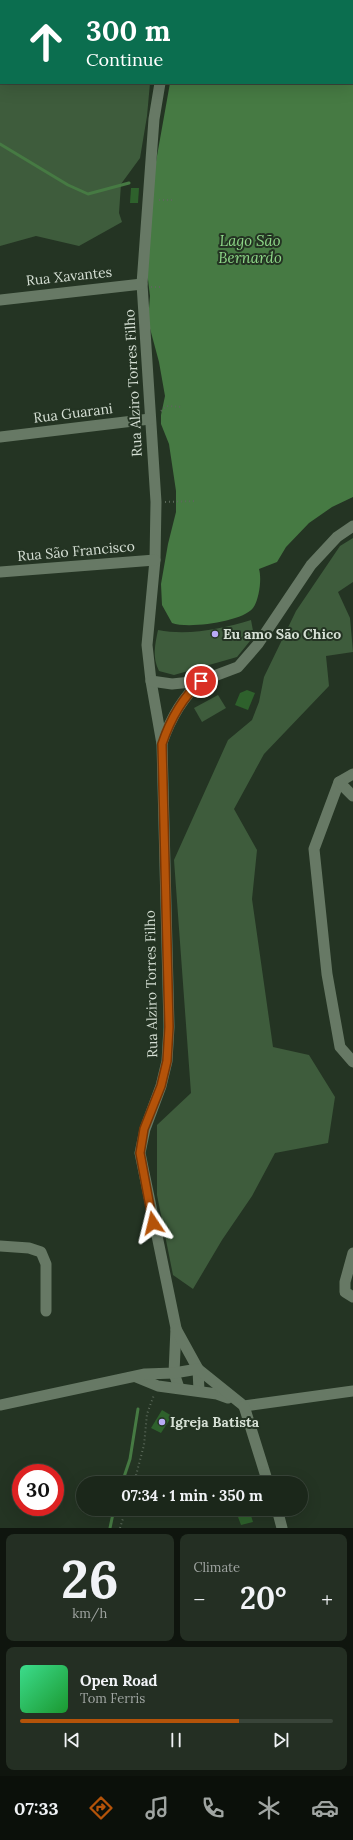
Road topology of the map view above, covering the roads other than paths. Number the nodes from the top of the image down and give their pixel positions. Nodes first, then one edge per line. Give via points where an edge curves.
1 (160, 84) edge
2 (142, 284) junction
3 (0, 300) edge
4 (150, 419) junction
5 (0, 437) edge
6 (353, 526) edge
7 (155, 560) junction
8 (0, 572) edge
9 (151, 681) junction
10 (201, 681) junction
11 (162, 744) junction
12 (353, 774) edge
13 (339, 782) junction
14 (353, 796) edge
15 (353, 1062) edge
16 (0, 1246) edge
17 (353, 1253) edge
18 (353, 1297) edge
19 (46, 1311) dead end
20 (176, 1328) junction
21 (198, 1370) junction
22 (174, 1373) junction
23 (136, 1377) junction
24 (179, 1388) junction
25 (199, 1391) junction
26 (353, 1391) edge
27 (235, 1400) junction
28 (0, 1405) edge
29 (244, 1406) junction
30 (266, 1476) edge
31 (278, 1516) edge
32 (282, 1528) edge

1 - 2 street, Rua Alziro Torres Filho via 154,119
2 - 3 street, Rua Xavantes
2 - 4 street, Rua Alziro Torres Filho
4 - 5 street, Rua Guarani
4 - 7 street, Rua Alziro Torres Filho via 156,502
6 - 10 street via 337,536 311,565 258,644 238,667
7 - 8 street, Rua São Francisco
7 - 9 street, Rua Alziro Torres Filho via 147,645
9 - 10 street via 172,684
9 - 11 street, Rua Alziro Torres Filho
10 - 11 street via 189,692 168,727
11 - 20 street, Rua Alziro Torres Filho via 169,1027 167,1061 161,1086 144,1129 140,1153
12 - 13 street
13 - 14 street
13 - 15 street via 314,849 328,982 340,1047
16 - 19 street via 28,1248 41,1252 46,1264
17 - 18 street via 345,1282 345,1292
20 - 21 street, Rua Alziro Torres Filho
20 - 22 street, Rua Alziro Torres Filho
21 - 22 street
21 - 25 street, Rua Alziro Torres Filho
21 - 27 street
22 - 23 street via 145,1374
22 - 24 street, Rua Alziro Torres Filho
23 - 24 street via 158,1386
23 - 28 street via 101,1382
24 - 25 street
25 - 27 street
26 - 29 street
27 - 29 street
29 - 30 street
31 - 32 street

